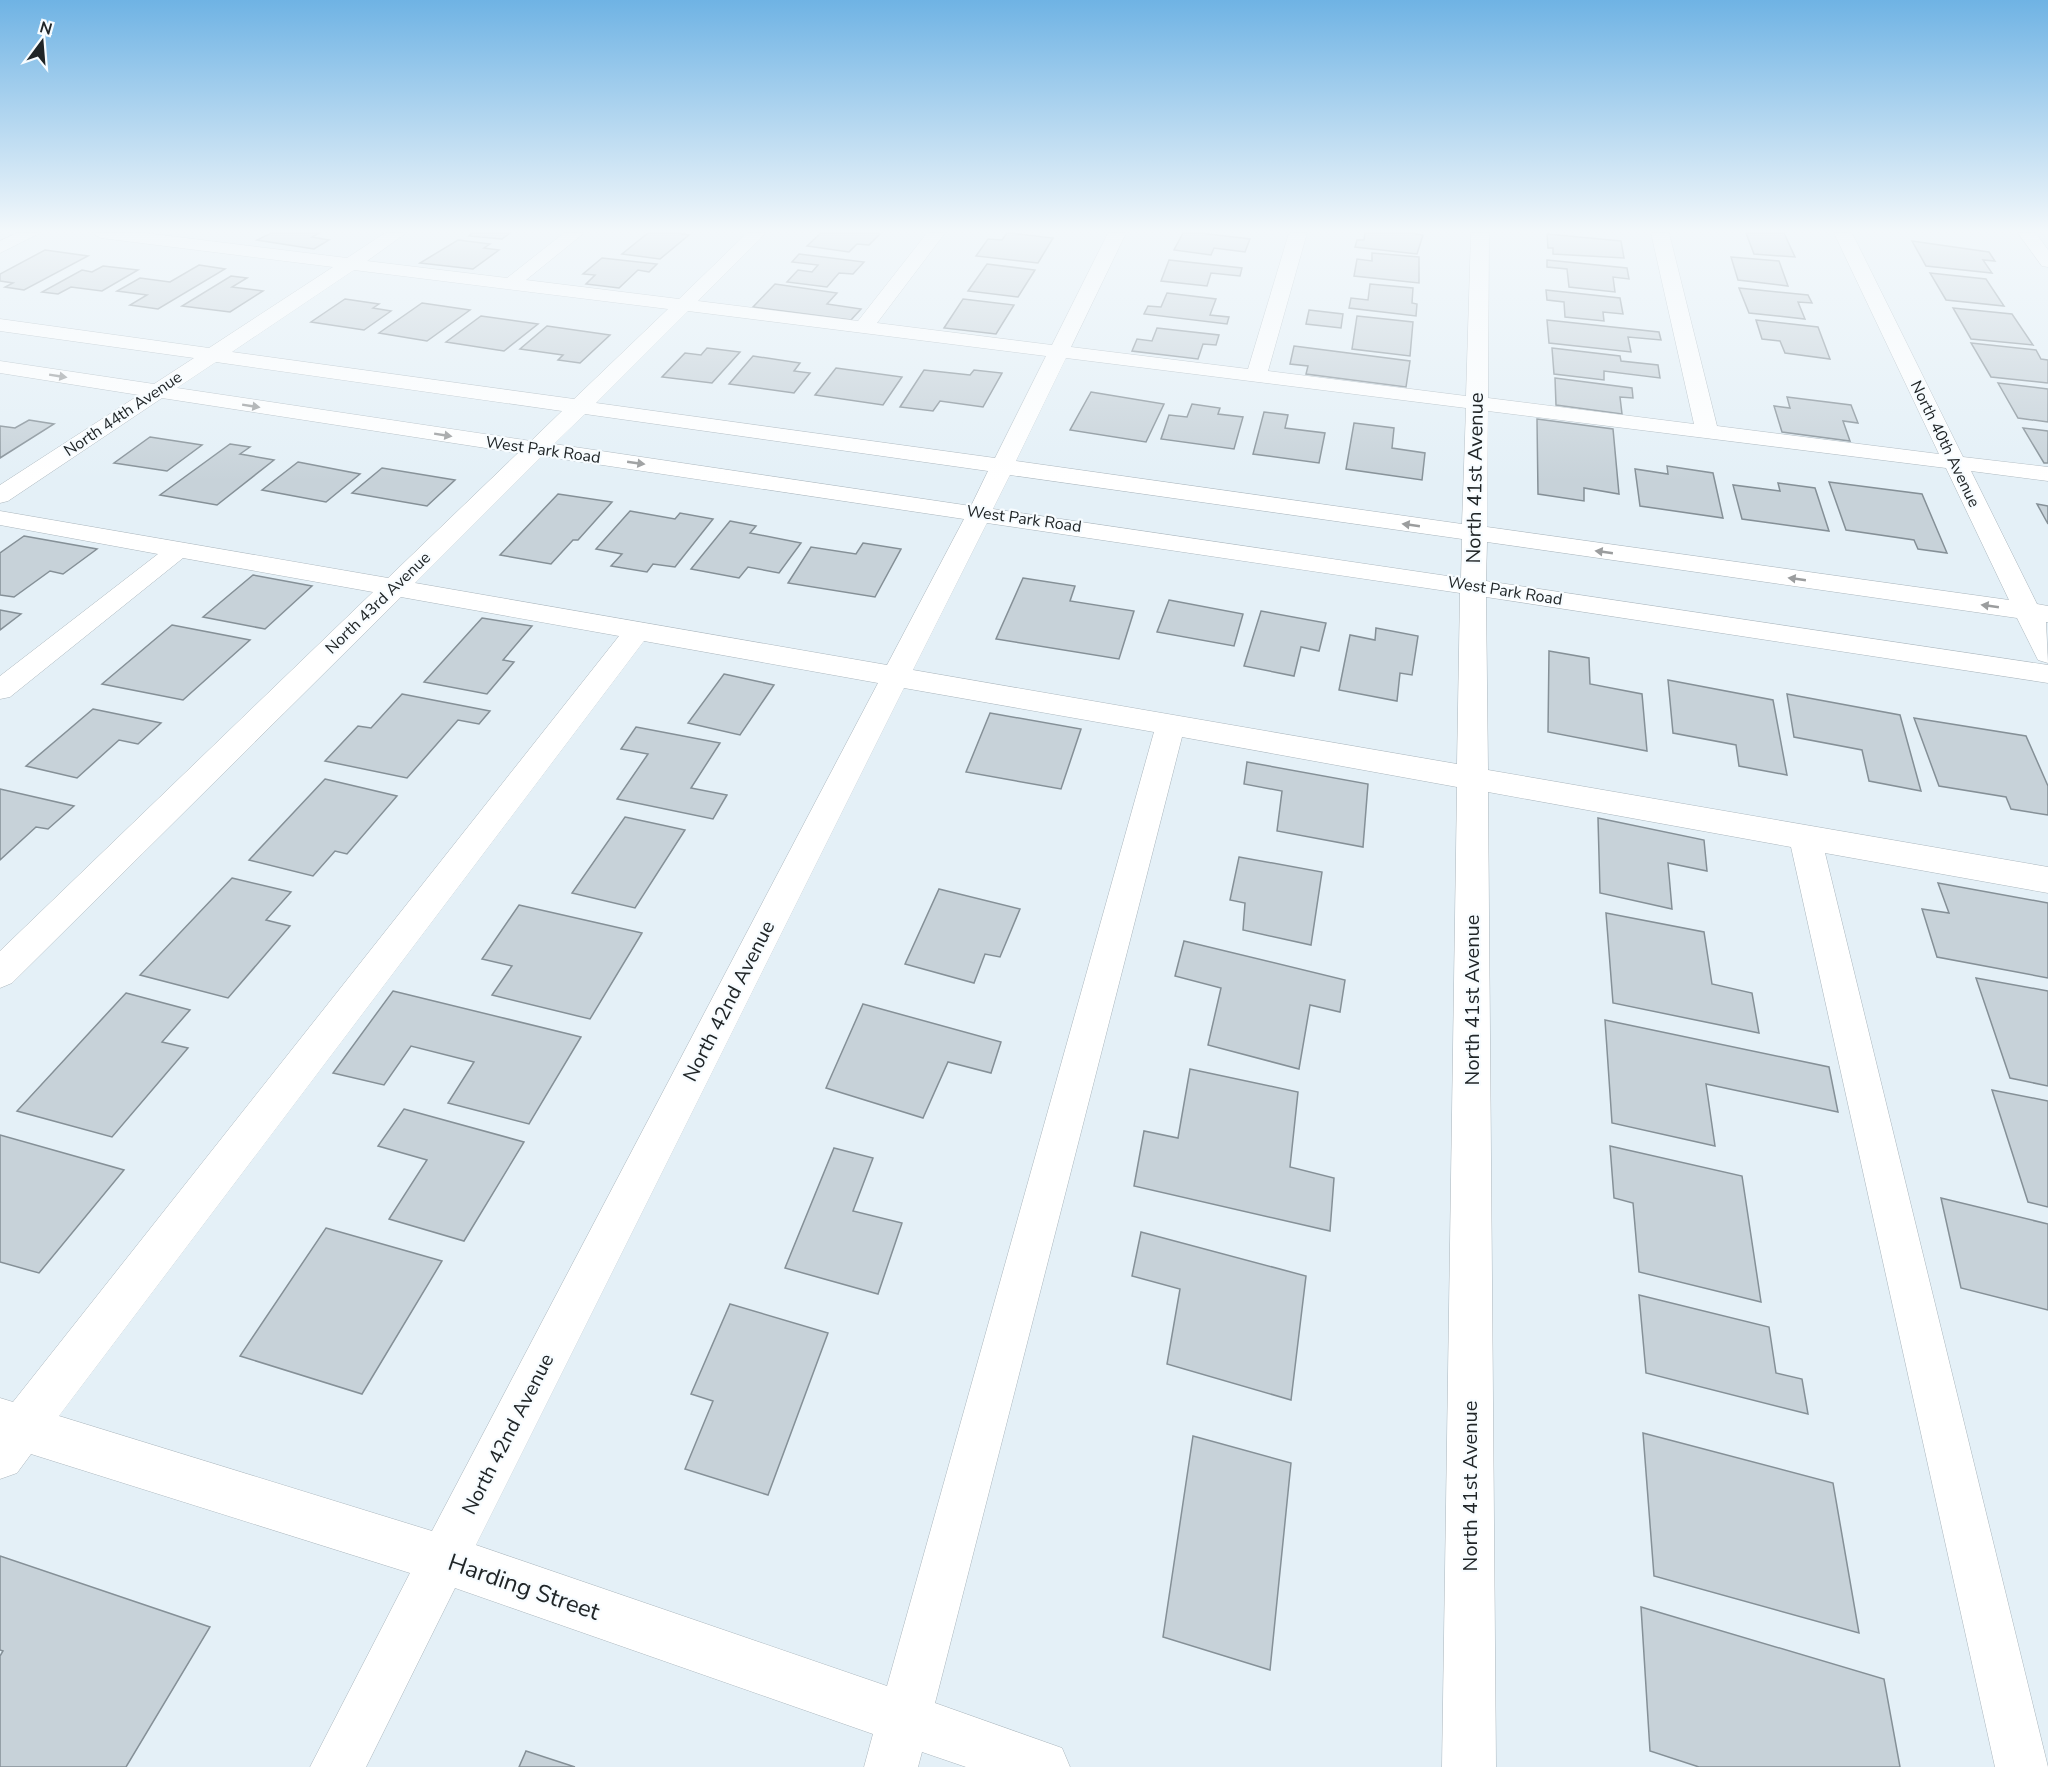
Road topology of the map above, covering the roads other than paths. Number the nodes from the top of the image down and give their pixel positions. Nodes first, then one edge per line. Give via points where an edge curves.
1 (273, 315) edge
2 (672, 315) edge
3 (760, 315) edge
4 (873, 315) edge
5 (1076, 315) edge
6 (1274, 315) edge
7 (1479, 315) edge
8 (1679, 315) edge
9 (1883, 315) edge
10 (0, 325) edge
11 (863, 328) junction
12 (1058, 353) junction
13 (211, 356) junction
14 (0, 367) edge
15 (1256, 377) junction
16 (157, 392) junction
17 (1477, 405) junction
18 (578, 407) junction
19 (1707, 432) junction
20 (535, 449) junction
21 (1955, 462) junction
22 (1002, 468) junction
23 (2048, 474) edge
24 (0, 496) edge
25 (980, 512) junction
26 (0, 518) edge
27 (1474, 533) junction
28 (178, 550) junction
29 (1473, 586) junction
30 (393, 588) junction
31 (2038, 613) edge
32 (637, 632) junction
33 (2048, 654) edge
34 (2048, 675) edge
35 (895, 678) junction
36 (0, 690) edge
37 (1170, 727) junction
38 (1472, 780) junction
39 (1805, 837) junction
40 (2048, 880) edge
41 (0, 973) edge
42 (7, 1435) edge
43 (444, 1559) junction
44 (903, 1719) junction
45 (337, 1767) edge
46 (891, 1767) edge
47 (1043, 1767) edge
48 (1469, 1767) edge
49 (2022, 1767) edge

1 - 13 street, North 44th Avenue
2 - 18 street, North 43rd Avenue
3 - 11 street
4 - 11 street
5 - 12 street, North 42nd Avenue
6 - 15 street
7 - 17 street, North 41st Avenue
8 - 19 street
9 - 21 street, North 40th Avenue
10 - 13 street
11 - 12 street
12 - 15 street
12 - 22 street, North 42nd Avenue
13 - 16 street, North 44th Avenue
13 - 18 street
14 -> 16 street, West Park Road
15 - 17 street
16 -> 20 street, West Park Road
16 - 24 street, North 44th Avenue
17 - 19 street
17 - 27 street, North 41st Avenue
18 - 20 street, North 43rd Avenue
18 - 22 street
19 - 21 street
20 -> 25 street, West Park Road
20 - 30 street, North 43rd Avenue
21 - 23 street
21 - 31 street, North 40th Avenue
22 - 25 street, North 42nd Avenue
27 -> 22 street
25 - 29 street, West Park Road
25 - 35 street, North 42nd Avenue
26 - 28 street
27 - 29 street, North 41st Avenue
31 -> 27 street
28 - 30 street
28 - 36 street
29 - 34 street, West Park Road
29 - 38 street, North 41st Avenue
30 - 32 street
30 - 41 street, North 43rd Avenue
31 - 33 street, North 40th Avenue
32 - 35 street
32 - 42 street
35 - 37 street
35 - 43 street, North 42nd Avenue
37 - 38 street
37 - 44 street
38 - 39 street
38 - 48 street, North 41st Avenue
39 - 40 street
39 - 49 street
42 - 43 street, Harding Street
43 - 44 street, Harding Street
43 - 45 street, North 42nd Avenue
44 - 46 street
44 - 47 street, Harding Street

